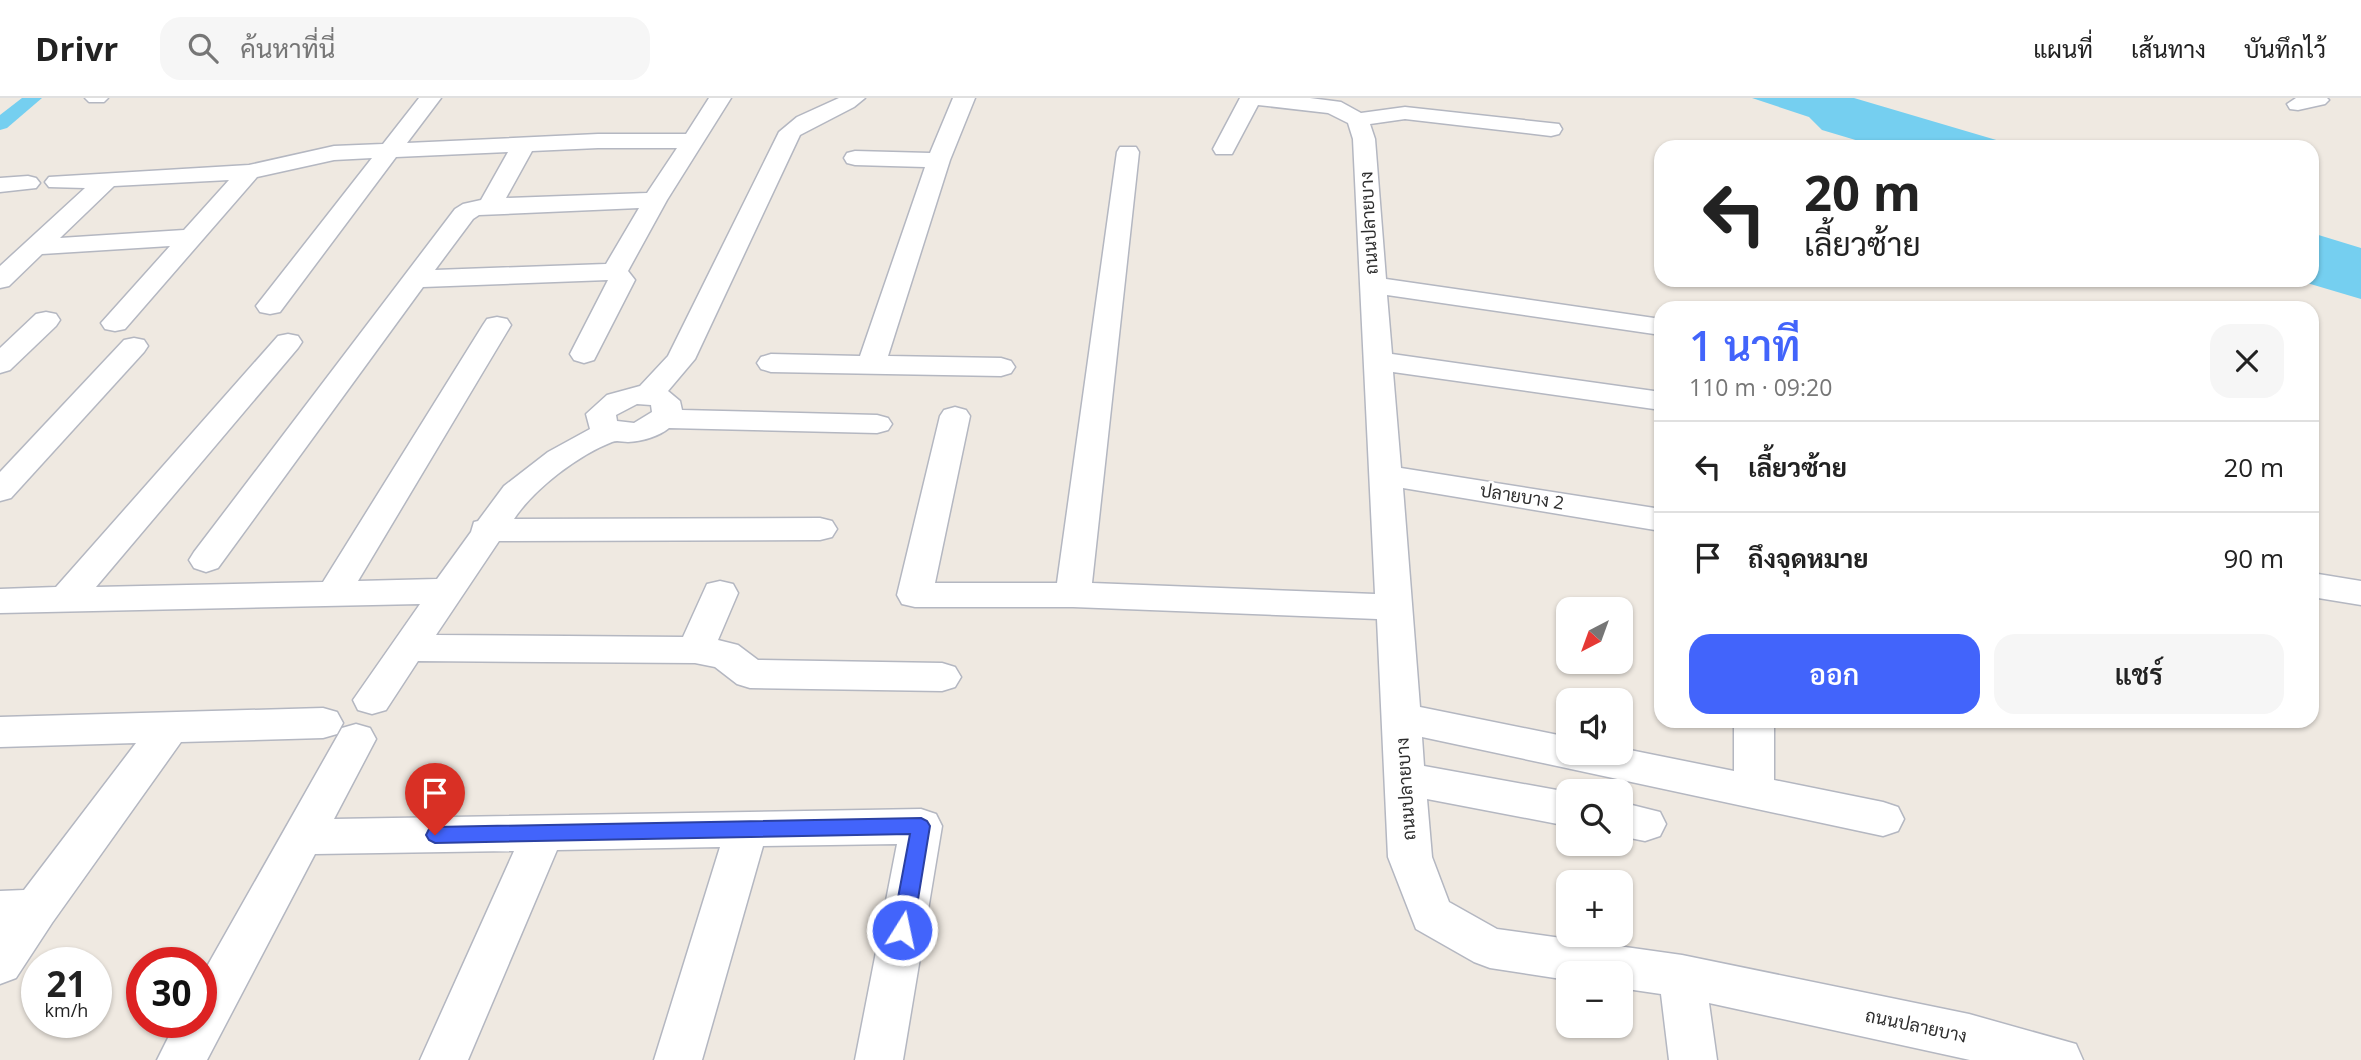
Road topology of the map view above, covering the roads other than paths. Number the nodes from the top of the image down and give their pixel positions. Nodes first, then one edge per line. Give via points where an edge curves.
1 (430, 98) edge
2 (436, 98) edge
3 (720, 98) edge
4 (964, 98) edge
5 (1253, 98) edge
6 (844, 102) edge
7 (1351, 110) edge
8 (1551, 129) dead end
9 (692, 141) junction
10 (524, 144) junction
11 (1224, 149) dead end
12 (390, 150) junction
13 (1128, 152) dead end
14 (855, 158) dead end
15 (939, 160) junction
16 (249, 172) junction
17 (108, 179) junction
18 (57, 182) dead end
19 (28, 183) dead end
20 (0, 185) edge
21 (655, 200) junction
22 (490, 206) junction
23 (191, 237) junction
24 (35, 247) junction
25 (615, 272) junction
26 (416, 279) junction
27 (0, 280) edge
28 (1372, 285) junction
29 (270, 306) dead end
30 (46, 320) dead end
31 (497, 325) dead end
32 (1654, 326) edge
33 (288, 342) dead end
34 (584, 354) dead end
35 (1377, 361) junction
36 (771, 363) dead end
37 (0, 364) edge
38 (871, 365) junction
39 (1001, 367) dead end
40 (1654, 400) edge
41 (655, 407) junction
42 (954, 416) dead end
43 (877, 424) dead end
44 (1384, 475) junction
45 (0, 491) edge
46 (1654, 519) edge
47 (820, 528) dead end
48 (486, 530) junction
49 (206, 560) dead end
50 (2319, 586) edge
51 (334, 592) junction
52 (446, 592) junction
53 (720, 593) dead end
54 (2361, 593) edge
55 (1073, 594) junction
56 (66, 599) junction
57 (0, 601) edge
58 (1394, 607) junction
59 (410, 648) junction
60 (695, 650) junction
61 (942, 677) dead end
62 (1401, 718) junction
63 (170, 727) junction
64 (1754, 728) edge
65 (339, 731) junction
66 (0, 732) edge
67 (1405, 779) junction
68 (1754, 792) junction
69 (1556, 807) edge
70 (1883, 819) dead end
71 (747, 829) junction
72 (542, 833) junction
73 (302, 837) junction
74 (18, 909) edge
75 (0, 962) edge
76 (1682, 976) junction
77 (181, 1060) edge
78 (444, 1060) edge
79 (678, 1060) edge
80 (879, 1060) edge
81 (1693, 1060) edge
82 (2059, 1060) edge

1 - 2 street
1 - 12 street
3 - 9 street
4 - 15 street
5 - 7 street
5 - 11 street
6 - 41 street via 790,132
7 - 8 street
7 - 28 street, ถนนปลายบาง via 1364,139
9 - 10 street
9 - 21 street
10 - 12 street
10 - 22 street
12 - 16 street via 334,153
12 - 29 street
13 - 55 street
14 - 15 street
15 - 38 street
16 - 17 street
16 - 23 street
17 - 18 street
17 - 24 street
19 - 20 street
21 - 22 street
21 - 25 street
22 - 26 street via 464,214
23 - 24 street
23 - 45 street via 125,334
24 - 27 street
25 - 26 street
25 - 34 street via 622,280
26 - 49 street
28 - 32 street
28 - 35 street, ถนนปลายบาง
30 - 37 street
31 - 51 street
33 - 56 street
35 - 40 street
35 - 44 street, ถนนปลายบาง
36 - 38 street
38 - 39 street
41 - 43 street
41 - 48 street via 643,430 610,430 559,458 514,493
42 - 55 street via 915,595
44 - 46 street, ปลายบาง 2
44 - 58 street, ถนนปลายบาง
47 - 48 street
48 - 52 street
50 - 54 street
51 - 52 street
51 - 56 street
52 - 59 street
53 - 60 street
55 - 58 street
56 - 57 street
58 - 62 street, ถนนปลายบาง
59 - 60 street
59 - 65 street via 372,700 384,709 382,717 367,733
60 - 61 street via 725,655 750,674
62 - 67 street, ถนนปลายบาง
62 - 68 street
63 - 65 street
63 - 66 street
63 - 74 street
64 - 68 street
65 - 73 street
67 - 69 street
67 - 76 street, ถนนปลายบาง via 1410,857 1432,915 1490,948
68 - 70 street
71 - 72 street
71 - 79 street
71 - 80 street via 921,826
72 - 73 street
72 - 78 street
73 - 77 street
74 - 75 street
76 - 81 street
76 - 82 street, ถนนปลายบาง

